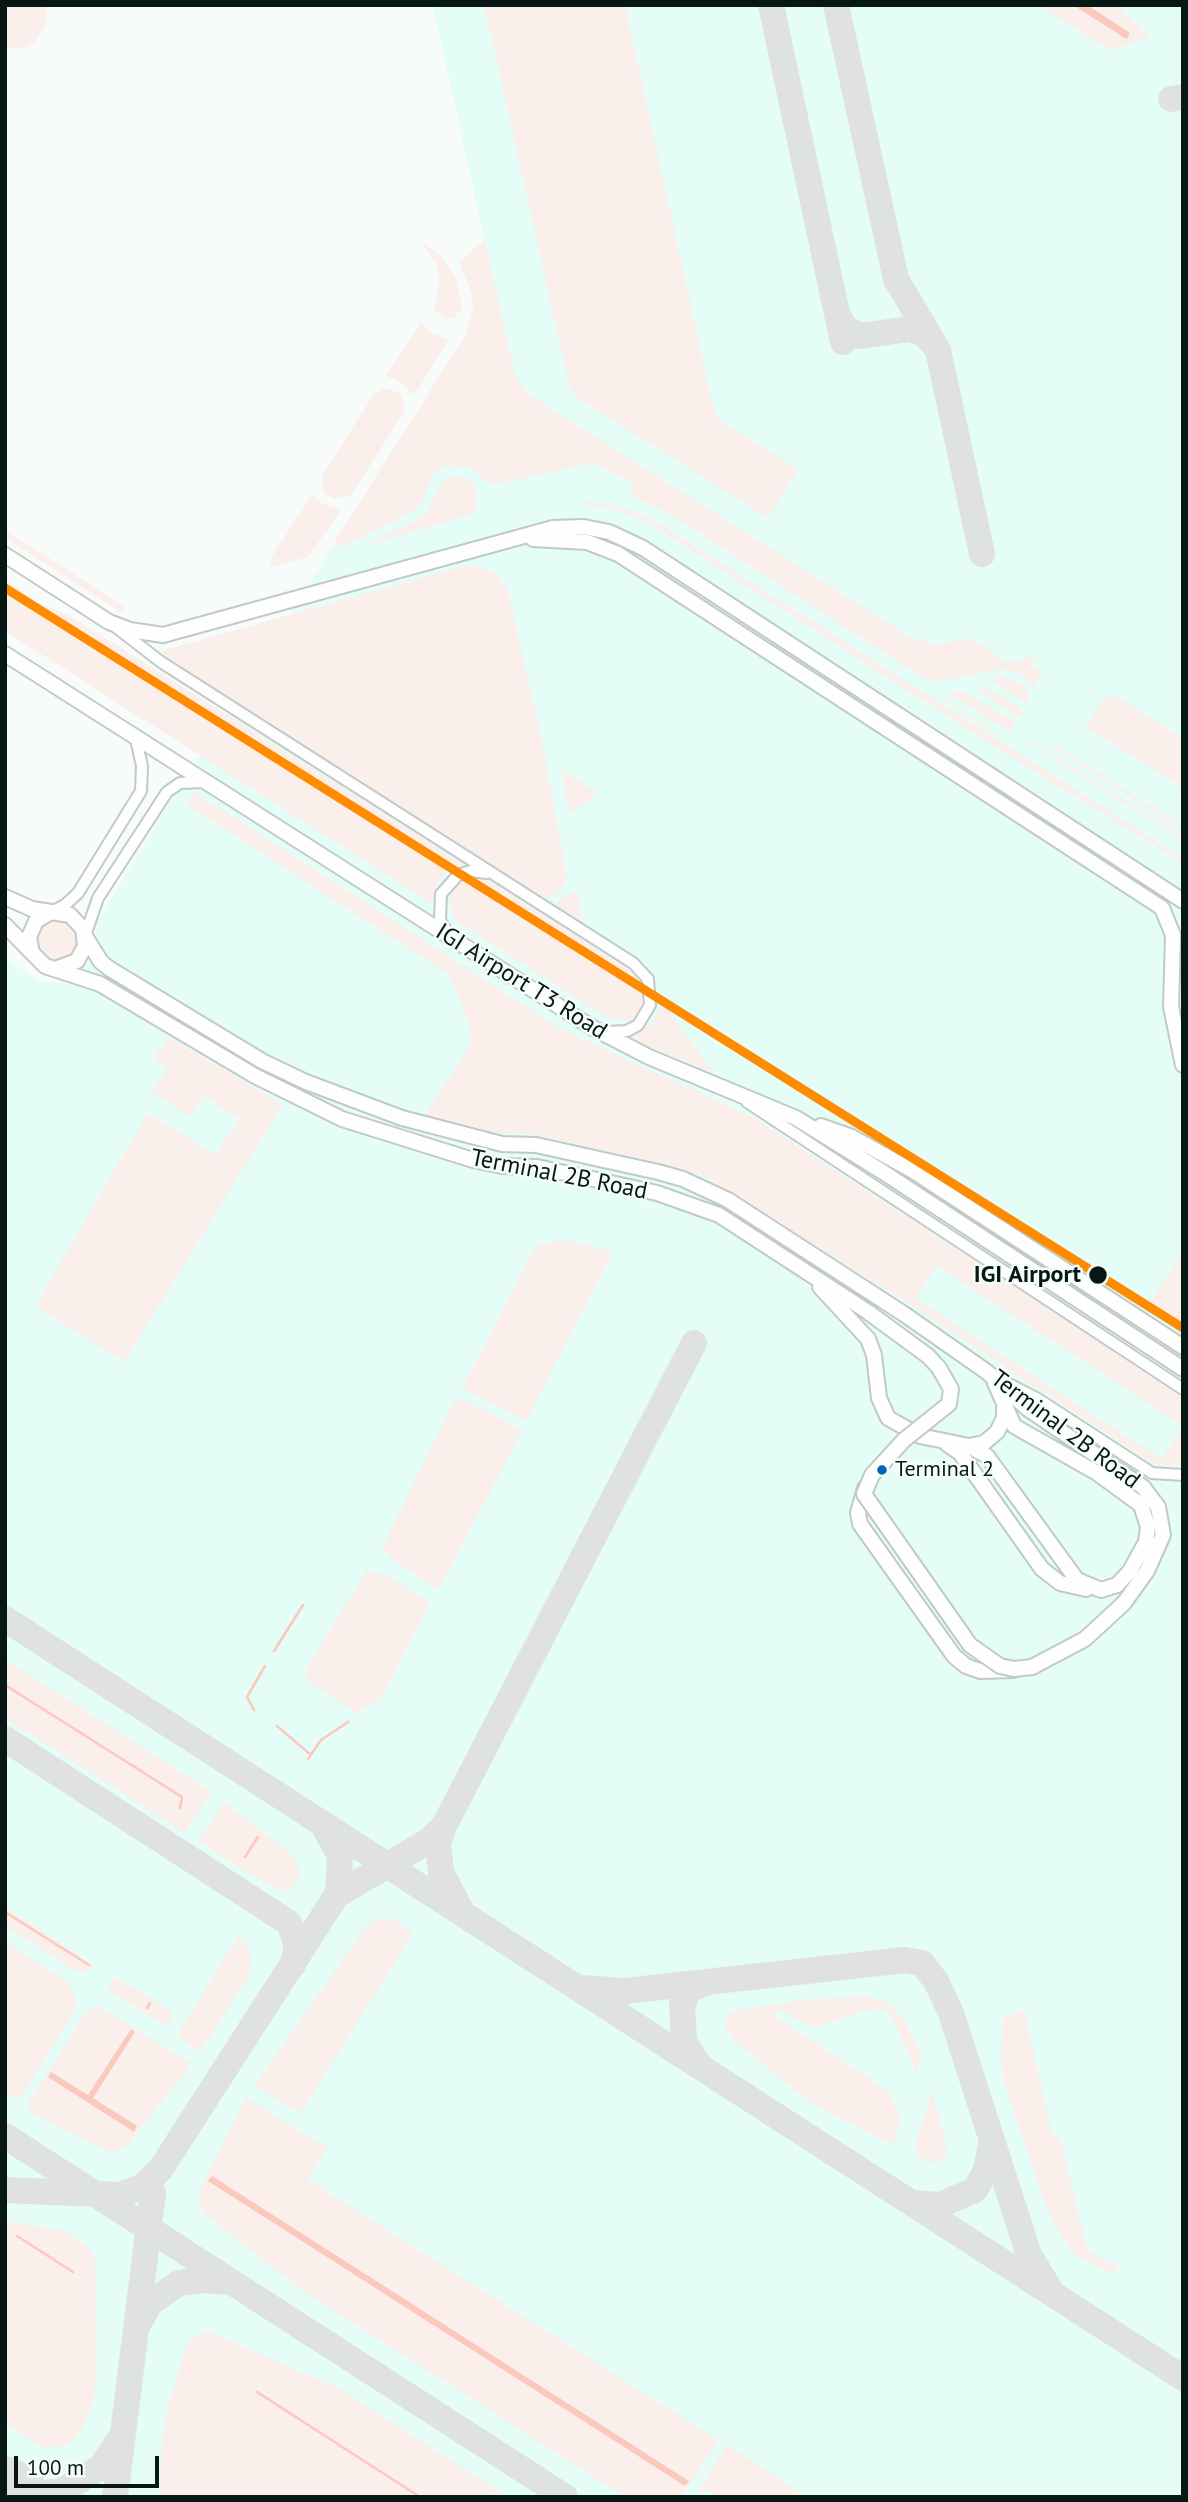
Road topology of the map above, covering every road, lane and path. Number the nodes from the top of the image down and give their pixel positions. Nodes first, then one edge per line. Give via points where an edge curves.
1 (511, 539) junction
2 (5, 555) edge
3 (109, 622) junction
4 (5, 654) edge
5 (135, 735) junction
6 (210, 782) junction
7 (497, 876) junction
8 (5, 897) edge
9 (1183, 901) edge
10 (51, 912) junction
11 (5, 925) edge
12 (85, 936) junction
13 (456, 941) junction
14 (32, 954) junction
15 (54, 969) junction
16 (593, 1027) junction
17 (1183, 1065) edge
18 (739, 1096) junction
19 (796, 1118) junction
20 (469, 1136) junction
21 (473, 1160) junction
22 (799, 1266) junction
23 (1183, 1347) edge
24 (1183, 1369) edge
25 (986, 1372) junction
26 (1183, 1389) edge
27 (1004, 1408) junction
28 (942, 1442) junction
29 (969, 1446) junction
30 (1183, 1475) edge
31 (1101, 1590) junction

1 - 3 main road via 178,632 146,634
1 - 9 main road via 569,526 609,532 643,548
1 - 17 main road via 569,539 618,554 1162,908 1173,935 1171,1007
2 - 3 main road
3 - 7 street via 161,662
4 - 5 main road, IGI Airport T3 Road
5 - 6 main road, IGI Airport T3 Road
5 - 10 street via 142,766 141,791 78,893
6 - 12 street via 180,783 167,792 97,898
6 - 13 main road, IGI Airport T3 Road
7 - 13 street via 471,871 448,883 441,894 440,920
7 - 16 street via 642,971 651,993 650,1005 638,1025 616,1033
8 - 10 main road
10 - 12 main road via 70,915
10 - 14 main road via 31,929
11 - 14 main road
12 - 15 main road via 77,961
12 - 20 main road, Terminal 2B Road via 110,969 262,1061 353,1101
13 - 16 main road, IGI Airport T3 Road
14 - 15 main road
15 - 21 main road, Terminal 2B Road via 100,985 255,1076 341,1119
16 - 18 main road, IGI Airport T3 Road
18 - 19 main road, IGI Airport T3 Road
18 - 26 street
19 - 23 main road via 852,1137 901,1164
19 - 24 main road, IGI Airport T3 Road
20 - 21 main road via 477,1144
20 - 25 main road, Terminal 2B Road via 502,1144 536,1145 704,1187 892,1306
21 - 22 main road, Terminal 2B Road via 537,1167 679,1199 719,1215
22 - 25 main road, Terminal 2B Road, bridge via 929,1356 951,1389 949,1404 904,1440 872,1475 865,1488 866,1499 970,1645 1000,1666 1023,1668 1047,1661 1085,1639 1124,1603 1160,1546 1163,1524 1154,1499 1143,1487 1028,1409
22 - 28 main road via 868,1339 879,1398 888,1418 905,1430
25 - 27 main road
25 - 30 street via 1038,1399 1152,1473
27 - 29 main road via 997,1432 984,1443
27 - 31 main road via 1019,1430 1130,1494 1144,1512 1148,1534 1138,1559 1117,1585
28 - 29 main road
28 - 31 main road via 960,1453 1048,1575 1068,1585
29 - 31 main road via 995,1463 1077,1580

